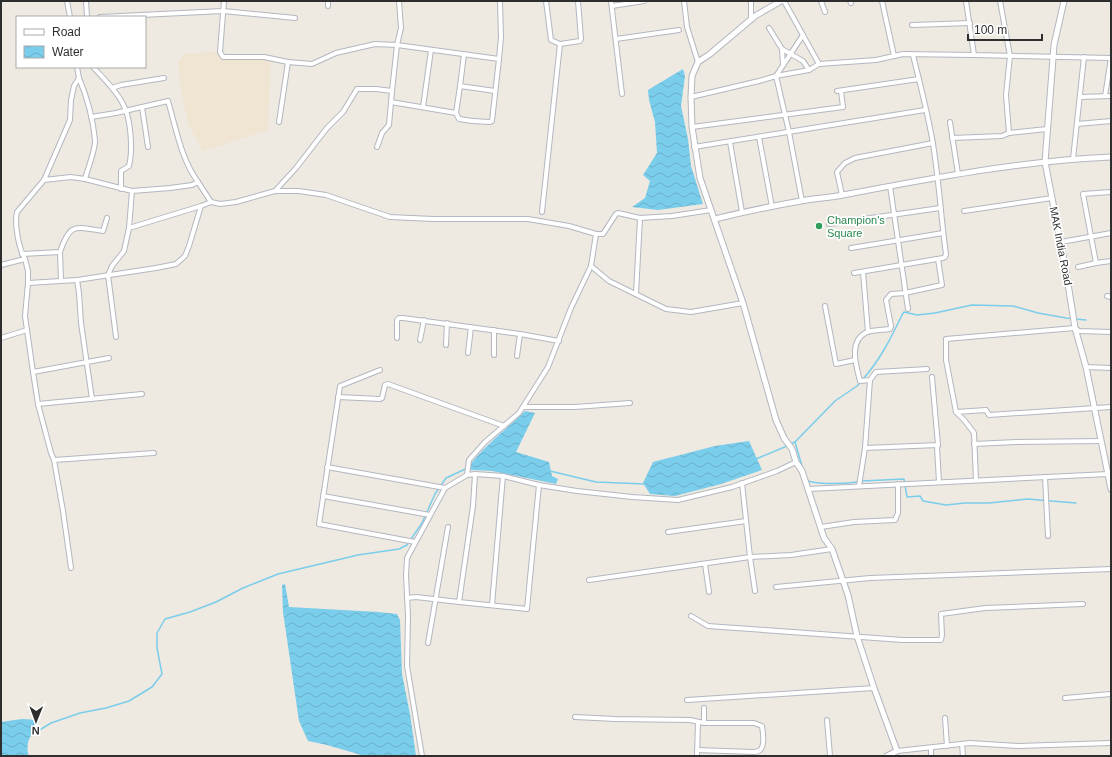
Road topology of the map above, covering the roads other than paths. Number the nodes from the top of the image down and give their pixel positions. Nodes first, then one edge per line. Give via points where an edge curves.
1 (67, 1) edge
2 (86, 1) edge
3 (224, 1) edge
4 (399, 1) edge
5 (500, 1) edge
6 (546, 1) edge
7 (578, 1) edge
8 (644, 1) edge
9 (684, 1) edge
10 (751, 1) edge
11 (783, 1) edge
12 (821, 1) edge
13 (882, 1) edge
14 (966, 1) edge
15 (1000, 1) edge
16 (1064, 1) edge
17 (612, 3) edge
18 (223, 11) junction
19 (825, 12) dead end
20 (70, 16) edge
21 (87, 16) edge
22 (120, 16) edge
23 (295, 18) dead end
24 (751, 20) junction
25 (970, 23) junction
26 (912, 25) dead end
27 (769, 28) dead end
28 (679, 30) dead end
29 (803, 35) junction
30 (616, 39) junction
31 (560, 44) junction
32 (397, 45) junction
33 (782, 49) junction
34 (431, 50) junction
35 (464, 54) junction
36 (790, 54) junction
37 (913, 54) junction
38 (974, 55) junction
39 (894, 56) junction
40 (1010, 56) junction
41 (1053, 57) junction
42 (1084, 57) junction
43 (1111, 58) edge
44 (499, 59) junction
45 (288, 62) junction
46 (698, 62) junction
47 (819, 64) junction
48 (783, 65) junction
49 (77, 68) edge
50 (94, 68) edge
51 (809, 70) junction
52 (776, 76) junction
53 (79, 78) junction
54 (164, 78) dead end
55 (919, 79) junction
56 (460, 86) junction
57 (112, 88) junction
58 (392, 91) junction
59 (495, 91) junction
60 (622, 94) dead end
61 (1105, 96) junction
62 (1111, 96) edge
63 (691, 97) junction
64 (1080, 97) junction
65 (391, 102) junction
66 (142, 107) junction
67 (423, 107) junction
68 (126, 110) junction
69 (925, 110) junction
70 (456, 113) junction
71 (785, 115) junction
72 (91, 117) junction
73 (1111, 121) edge
74 (279, 122) dead end
75 (950, 122) dead end
76 (1077, 124) junction
77 (692, 127) junction
78 (1047, 129) junction
79 (789, 132) junction
80 (1009, 133) junction
81 (759, 137) junction
82 (952, 138) junction
83 (730, 142) junction
84 (933, 142) junction
85 (148, 147) dead end
86 (377, 147) dead end
87 (694, 147) junction
88 (1111, 157) edge
89 (1073, 159) junction
90 (1044, 162) junction
91 (958, 174) junction
92 (85, 179) junction
93 (938, 179) junction
94 (44, 180) junction
95 (198, 182) junction
96 (890, 186) junction
97 (120, 188) junction
98 (132, 191) junction
99 (275, 191) junction
100 (1111, 192) edge
101 (842, 195) junction
102 (1052, 198) junction
103 (802, 201) junction
104 (211, 202) junction
105 (201, 206) junction
106 (772, 207) junction
107 (940, 208) junction
108 (711, 210) junction
109 (964, 211) dead end
110 (542, 212) dead end
111 (742, 212) junction
112 (894, 215) junction
113 (107, 218) dead end
114 (640, 218) junction
115 (715, 219) junction
116 (829, 224) dead end
117 (129, 228) junction
118 (943, 233) junction
119 (1111, 233) edge
120 (596, 234) junction
121 (1090, 236) junction
122 (898, 240) junction
123 (1061, 242) junction
124 (851, 248) dead end
125 (60, 252) junction
126 (22, 254) junction
127 (938, 259) junction
128 (25, 260) junction
129 (1111, 261) edge
130 (1096, 263) junction
131 (1, 265) edge
132 (591, 266) junction
133 (902, 266) junction
134 (1078, 267) dead end
135 (863, 272) junction
136 (854, 273) dead end
137 (108, 275) junction
138 (77, 280) junction
139 (61, 281) junction
140 (28, 283) junction
141 (906, 293) junction
142 (636, 294) junction
143 (743, 303) junction
144 (825, 306) dead end
145 (908, 309) dead end
146 (424, 320) junction
147 (447, 323) junction
148 (471, 327) junction
149 (1075, 328) junction
150 (27, 330) junction
151 (494, 330) junction
152 (868, 332) junction
153 (1111, 332) edge
154 (520, 334) junction
155 (116, 337) dead end
156 (1, 338) edge
157 (397, 338) dead end
158 (420, 340) dead end
159 (559, 341) junction
160 (446, 344) dead end
161 (468, 353) dead end
162 (494, 355) dead end
163 (517, 356) dead end
164 (109, 358) dead end
165 (855, 360) junction
166 (87, 362) junction
167 (1086, 367) junction
168 (1111, 368) edge
169 (927, 369) dead end
170 (380, 370) dead end
171 (33, 372) junction
172 (932, 377) dead end
173 (869, 380) junction
174 (142, 394) dead end
175 (338, 397) junction
176 (92, 399) junction
177 (630, 403) dead end
178 (38, 404) junction
179 (523, 407) junction
180 (1094, 407) junction
181 (1111, 407) edge
182 (956, 412) junction
183 (504, 426) junction
184 (1101, 441) junction
185 (974, 444) junction
186 (938, 445) junction
187 (865, 448) junction
188 (154, 453) dead end
189 (54, 460) junction
190 (796, 462) junction
191 (327, 467) junction
192 (468, 471) junction
193 (475, 474) junction
194 (1108, 474) junction
195 (503, 476) junction
196 (1045, 477) junction
197 (976, 480) junction
198 (939, 482) junction
199 (742, 483) junction
200 (539, 484) junction
201 (898, 484) junction
202 (859, 486) junction
203 (441, 487) junction
204 (808, 489) junction
205 (1111, 489) edge
206 (323, 496) junction
207 (427, 514) junction
208 (746, 521) junction
209 (448, 527) dead end
210 (820, 527) junction
211 (668, 532) dead end
212 (1048, 536) dead end
213 (412, 541) junction
214 (832, 549) junction
215 (750, 557) junction
216 (705, 564) junction
217 (71, 568) dead end
218 (1111, 569) edge
219 (589, 580) dead end
220 (843, 581) junction
221 (776, 587) dead end
222 (755, 591) dead end
223 (709, 592) dead end
224 (407, 598) junction
225 (436, 599) junction
226 (458, 602) junction
227 (1083, 604) dead end
228 (492, 605) junction
229 (691, 616) dead end
230 (857, 636) junction
231 (428, 643) dead end
232 (874, 688) junction
233 (1111, 694) edge
234 (1065, 698) dead end
235 (687, 700) dead end
236 (704, 708) dead end
237 (575, 717) dead end
238 (945, 718) dead end
239 (827, 720) dead end
240 (698, 722) junction
241 (704, 723) junction
242 (1111, 743) edge
243 (962, 744) junction
244 (947, 746) junction
245 (930, 748) junction
246 (698, 750) junction
247 (760, 751) junction
248 (898, 752) junction
249 (422, 756) edge
250 (697, 756) edge
251 (759, 756) edge
252 (830, 756) edge
253 (887, 756) edge
254 (931, 756) edge
255 (963, 756) edge

1 - 20 street
2 - 21 street
3 - 18 street
4 - 32 street via 402,28
5 - 44 street
6 - 31 street via 551,40
7 - 31 street via 581,39
8 - 17 street
9 - 46 street via 687,27
10 - 24 street
11 - 24 street
11 - 29 street
12 - 19 street
13 - 39 street
14 - 25 street
15 - 40 street
16 - 41 street, MAK India Road
17 - 30 street
18 - 22 street
18 - 23 street
18 - 45 street via 220,52 224,57 264,57
24 - 46 street
25 - 26 street
25 - 38 street
27 - 33 street
28 - 30 street
29 - 36 street
29 - 47 street
30 - 60 street
31 - 110 street
32 - 34 street
32 - 45 street via 375,44 336,53 312,64
32 - 58 street
33 - 36 street
33 - 48 street
34 - 35 street
34 - 67 street
35 - 44 street
35 - 56 street
36 - 48 street
36 - 51 street via 803,61
37 - 38 street
37 - 39 street
37 - 55 street
38 - 40 street
39 - 47 street via 876,60
40 - 41 street
40 - 80 street via 1006,96
41 - 42 street
41 - 78 street, MAK India Road
42 - 43 street
42 - 64 street
43 - 61 street
44 - 59 street
45 - 74 street
46 - 63 street via 692,76
47 - 51 street
48 - 52 street
49 - 53 street
50 - 57 street
51 - 52 street
52 - 63 street
52 - 71 street
53 - 72 street
53 - 94 street via 74,86 70,120
54 - 57 street
55 - 69 street
55 - 71 street via 839,91 843,107
56 - 59 street
56 - 70 street
57 - 68 street
58 - 65 street
58 - 99 street via 356,89 343,112
59 - 70 street via 490,122 459,119
61 - 62 street
61 - 64 street
63 - 77 street
64 - 76 street
65 - 67 street
65 - 86 street via 389,125 382,133
66 - 68 street
66 - 85 street
66 - 95 street via 168,101 182,149
67 - 70 street
68 - 72 street
68 - 97 street via 131,159 129,166 121,171
69 - 79 street
69 - 84 street
71 - 77 street
71 - 79 street
72 - 92 street via 95,141
73 - 76 street
75 - 82 street
76 - 89 street
77 - 87 street
78 - 80 street
78 - 90 street, MAK India Road
79 - 81 street
79 - 103 street
80 - 82 street via 1002,136
81 - 83 street
81 - 106 street
82 - 91 street
83 - 87 street
83 - 111 street
84 - 93 street
84 - 101 street via 855,158 845,163 837,172
87 - 108 street via 700,178
88 - 89 street
89 - 90 street
90 - 91 street
90 - 102 street, MAK India Road
91 - 93 street
92 - 94 street via 71,177
92 - 97 street
93 - 96 street
93 - 107 street
94 - 126 street via 17,212 15,222
95 - 98 street via 170,188
95 - 104 street
96 - 101 street
96 - 112 street
97 - 98 street
98 - 117 street
99 - 104 street via 236,202
99 - 120 street via 326,195 390,217 528,219
100 - 121 street via 1083,194
101 - 103 street
102 - 109 street
102 - 123 street, MAK India Road
103 - 106 street
104 - 105 street
105 - 117 street
105 - 137 street via 185,256 176,264
106 - 111 street
107 - 112 street
107 - 118 street
108 - 114 street
108 - 115 street
111 - 115 street
112 - 116 street
112 - 122 street
113 - 125 street via 103,231 71,229
114 - 120 street via 616,214 603,234
114 - 142 street
115 - 143 street
117 - 137 street via 124,251
118 - 122 street
118 - 127 street via 946,254 945,257
119 - 121 street
120 - 132 street
121 - 123 street
121 - 130 street
122 - 124 street
122 - 133 street
123 - 149 street, MAK India Road
125 - 126 street
125 - 139 street
126 - 128 street
127 - 133 street
127 - 141 street via 942,285
128 - 131 street
128 - 140 street
129 - 130 street
130 - 134 street
132 - 142 street via 609,281
132 - 159 street via 570,308
133 - 135 street
133 - 141 street
135 - 136 street
135 - 152 street
137 - 138 street
137 - 155 street
138 - 139 street
138 - 166 street
139 - 140 street
140 - 150 street via 25,316
141 - 145 street
141 - 152 street via 891,294 886,300 890,329
142 - 143 street via 666,309 691,312
143 - 190 street via 776,420
144 - 165 street via 836,364
146 - 147 street
146 - 157 street via 398,318
146 - 158 street
147 - 148 street
147 - 160 street
148 - 151 street
148 - 161 street
149 - 153 street via 1079,331
149 - 167 street, MAK India Road
149 - 182 street via 946,339 946,360
150 - 156 street
150 - 171 street
151 - 154 street
151 - 162 street
152 - 165 street via 858,339 854,352
154 - 159 street
154 - 163 street
159 - 179 street via 548,367
164 - 166 street
165 - 173 street via 860,381
166 - 171 street
166 - 176 street
167 - 168 street
167 - 180 street, MAK India Road
169 - 173 street via 876,372
170 - 175 street via 341,384
171 - 178 street
172 - 186 street
173 - 187 street
174 - 176 street
175 - 183 street via 380,400 385,385 388,384
175 - 191 street
176 - 178 street
177 - 179 street
178 - 189 street
179 - 183 street
180 - 181 street
180 - 182 street via 989,414 986,410
180 - 184 street, MAK India Road
182 - 185 street via 974,433
183 - 192 street via 468,460
184 - 185 street
184 - 194 street, MAK India Road
185 - 197 street
186 - 187 street
186 - 198 street
187 - 202 street
188 - 189 street
189 - 217 street
190 - 199 street
190 - 204 street
191 - 203 street
191 - 206 street
192 - 193 street
192 - 203 street
193 - 195 street
193 - 226 street via 473,506
194 - 196 street
194 - 205 street, MAK India Road
195 - 200 street
195 - 228 street
196 - 197 street
196 - 212 street
197 - 198 street
198 - 201 street
199 - 200 street via 678,500 577,491
199 - 208 street
200 - 228 street via 527,609
201 - 202 street
201 - 210 street via 898,513 895,520
202 - 204 street
203 - 207 street
204 - 210 street
206 - 207 street
206 - 213 street via 319,524
207 - 213 street
208 - 211 street
208 - 215 street
209 - 225 street
210 - 214 street
213 - 224 street via 407,558
214 - 215 street
214 - 220 street
215 - 216 street
215 - 222 street
216 - 219 street
216 - 223 street
218 - 220 street
220 - 221 street
220 - 230 street
224 - 225 street
224 - 249 street via 407,666
225 - 226 street
225 - 231 street
226 - 228 street
227 - 230 street via 985,608 941,614 941,640
229 - 230 street via 708,626
230 - 232 street
232 - 235 street
232 - 248 street
233 - 234 street
236 - 241 street
237 - 240 street
238 - 244 street
239 - 252 street
240 - 241 street
240 - 246 street
241 - 247 street via 759,724 763,732
242 - 243 street via 1018,746 970,742
243 - 244 street
243 - 255 street
244 - 245 street
245 - 248 street
245 - 254 street
246 - 247 street
246 - 250 street
247 - 251 street
248 - 253 street

